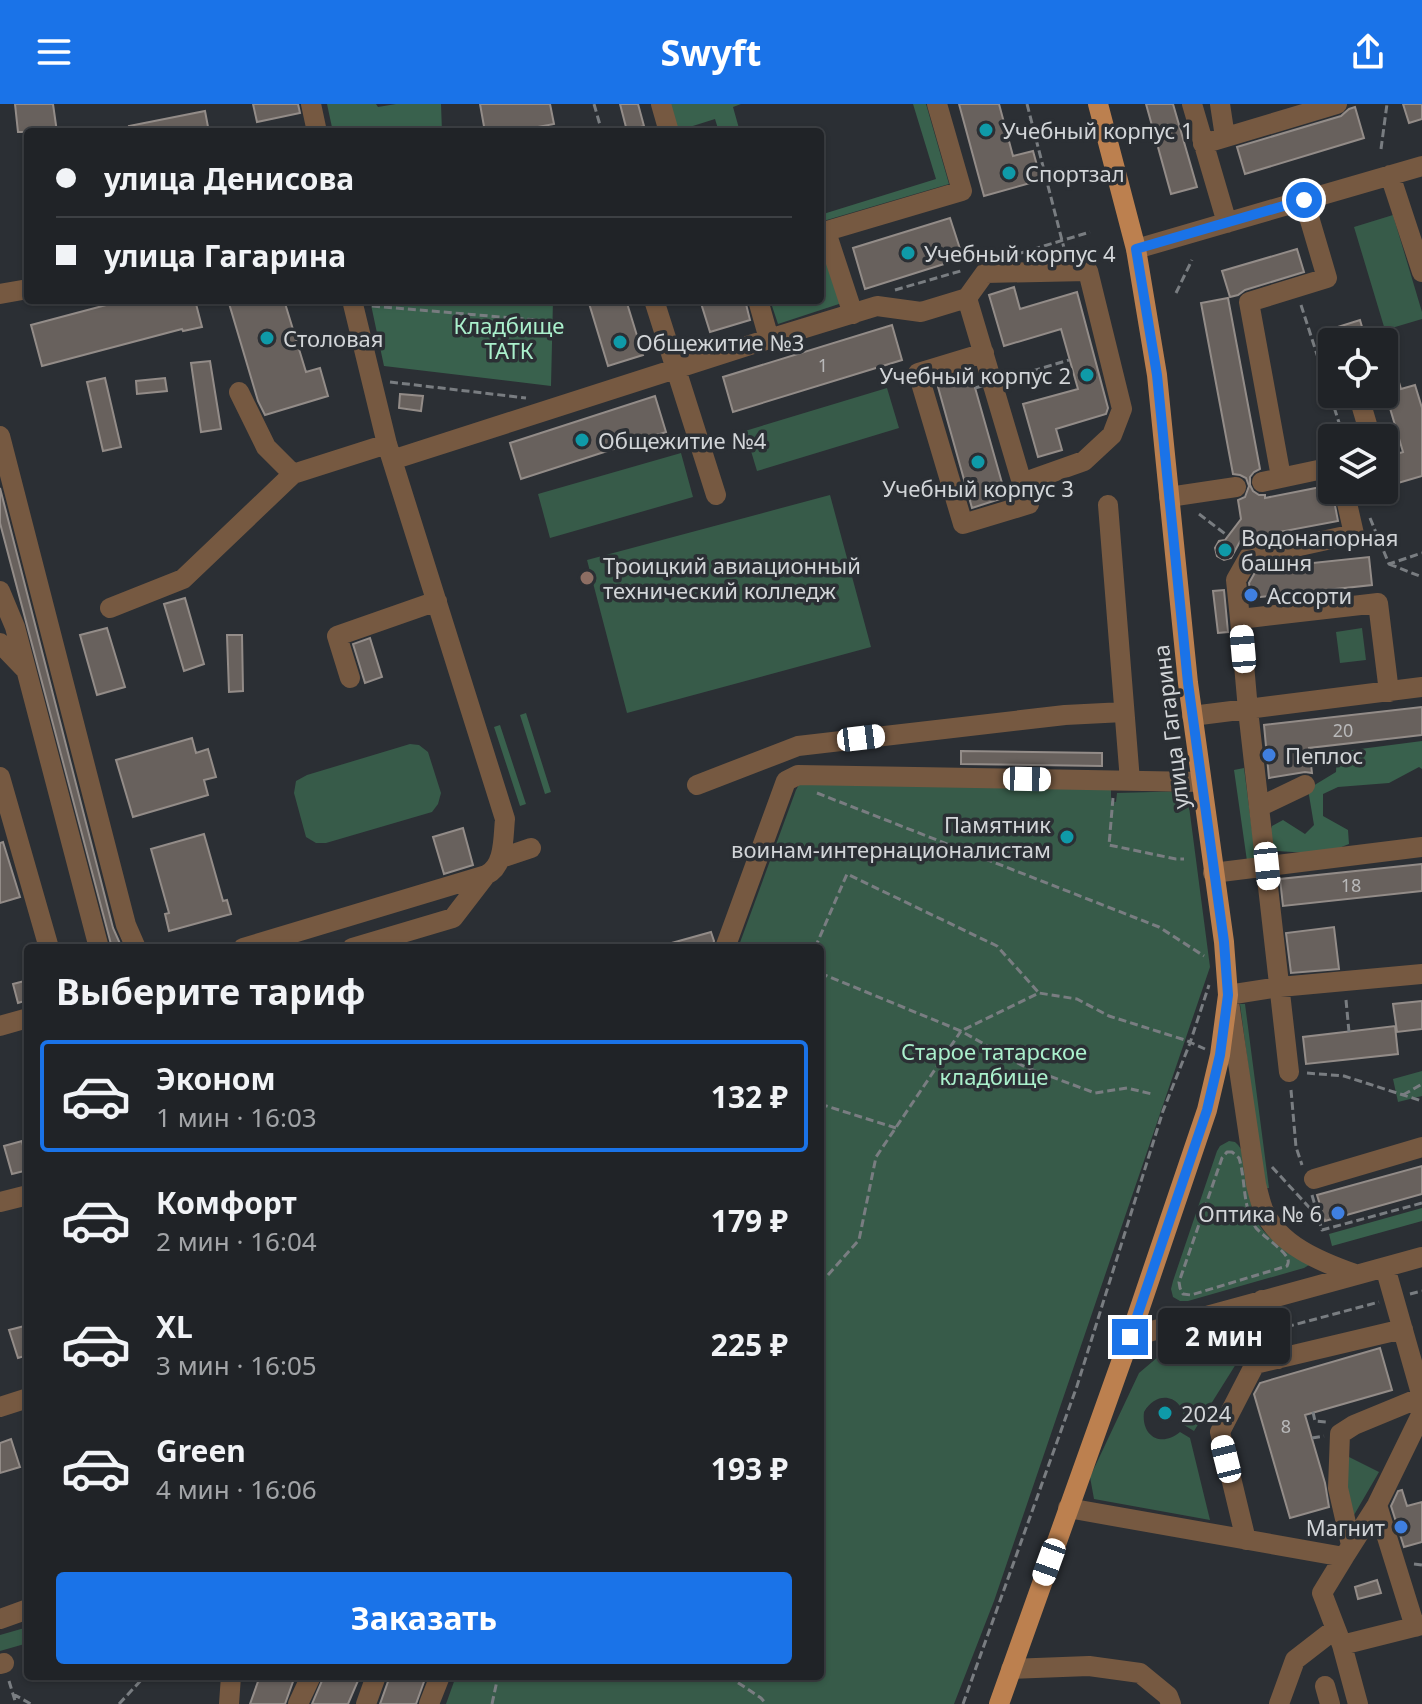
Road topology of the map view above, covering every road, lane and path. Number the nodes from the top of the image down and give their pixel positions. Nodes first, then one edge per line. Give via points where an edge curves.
1 (311, 104) edge
2 (594, 104) edge
3 (661, 104) edge
4 (937, 104) edge
5 (1027, 104) edge
6 (1098, 104) edge
7 (1192, 104) edge
8 (1220, 104) edge
9 (1337, 104) edge
10 (1387, 104) edge
11 (316, 128) edge
12 (601, 128) edge
13 (668, 128) edge
14 (1225, 137) junction
15 (1203, 144) junction
16 (1381, 149) dead end
17 (1422, 166) edge
18 (1390, 175) junction
19 (1304, 200) junction
20 (1227, 223) junction
21 (824, 232) edge
22 (824, 235) edge
23 (1136, 249) junction
24 (1192, 260) dead end
25 (1069, 271) junction
26 (1422, 272) edge
27 (24, 290) edge
28 (1176, 293) dead end
29 (0, 294) edge
30 (967, 298) junction
31 (353, 304) edge
32 (373, 304) edge
33 (655, 304) edge
34 (759, 304) edge
35 (1301, 305) dead end
36 (853, 314) junction
37 (548, 321) dead end
38 (769, 339) junction
39 (984, 353) junction
40 (1069, 360) dead end
41 (676, 370) junction
42 (372, 380) junction
43 (975, 388) dead end
44 (239, 392) dead end
45 (539, 400) dead end
46 (1339, 424) edge
47 (0, 436) edge
48 (390, 452) junction
49 (1318, 470) edge
50 (293, 474) junction
51 (1022, 483) junction
52 (1236, 487) dead end
53 (716, 495) dead end
54 (1169, 497) junction
55 (1347, 504) edge
56 (1108, 505) dead end
57 (1199, 514) dead end
58 (1370, 519) dead end
59 (1228, 536) dead end
60 (1422, 553) edge
61 (1389, 564) junction
62 (1422, 577) edge
63 (0, 591) edge
64 (437, 601) junction
65 (110, 608) dead end
66 (1240, 619) junction
67 (0, 643) edge
68 (26, 670) junction
69 (350, 678) dead end
70 (1422, 687) edge
71 (1389, 692) junction
72 (1248, 710) junction
73 (1124, 712) junction
74 (1192, 716) junction
75 (0, 777) edge
76 (1122, 780) junction
77 (1200, 782) junction
78 (697, 785) dead end
79 (1305, 785) dead end
80 (815, 792) dead end
81 (1259, 807) junction
82 (1422, 847) edge
83 (531, 848) dead end
84 (501, 858) junction
85 (1184, 859) dead end
86 (1267, 866) junction
87 (1213, 873) junction
88 (486, 875) junction
89 (48, 944) edge
90 (98, 944) edge
91 (134, 944) edge
92 (256, 944) edge
93 (365, 944) edge
94 (726, 944) edge
95 (817, 944) edge
96 (1204, 956) dead end
97 (1422, 974) edge
98 (824, 975) edge
99 (1344, 981) junction
100 (1209, 985) dead end
101 (1280, 987) junction
102 (1039, 993) junction
103 (1228, 995) junction
104 (24, 1019) edge
105 (0, 1026) edge
106 (961, 1031) junction
107 (1349, 1032) dead end
108 (1185, 1040) dead end
109 (1289, 1072) junction
110 (1422, 1084) edge
111 (1152, 1094) dead end
112 (1403, 1095) junction
113 (1422, 1101) edge
114 (824, 1105) edge
115 (896, 1128) junction
116 (1422, 1147) edge
117 (1269, 1164) dead end
118 (1310, 1180) junction
119 (24, 1196) edge
120 (0, 1202) edge
121 (1422, 1203) edge
122 (1319, 1218) junction
123 (1422, 1257) edge
124 (1385, 1267) junction
125 (1355, 1274) junction
126 (824, 1279) edge
127 (1179, 1282) joint
128 (1422, 1291) edge
129 (1394, 1299) junction
130 (1262, 1300) junction
131 (1403, 1329) junction
132 (1271, 1331) junction
133 (1130, 1337) junction
134 (1278, 1359) junction
135 (1422, 1394) edge
136 (24, 1399) edge
137 (0, 1407) edge
138 (1422, 1413) edge
139 (1377, 1505) junction
140 (1068, 1508) junction
141 (1246, 1540) junction
142 (1348, 1551) junction
143 (24, 1610) edge
144 (0, 1619) edge
145 (1418, 1626) edge
146 (1338, 1637) junction
147 (2, 1664) edge
148 (1011, 1669) junction
149 (141, 1680) edge
150 (231, 1680) edge
151 (309, 1680) edge
152 (375, 1680) edge
153 (438, 1680) edge
154 (497, 1680) edge
155 (734, 1680) edge
156 (13, 1694) junction
157 (16, 1704) edge
158 (31, 1704) edge
159 (119, 1704) edge
160 (229, 1704) edge
161 (298, 1704) edge
162 (366, 1704) edge
163 (429, 1704) edge
164 (492, 1704) edge
165 (766, 1704) edge
166 (963, 1704) edge
167 (999, 1704) edge
168 (1171, 1704) edge
169 (1279, 1704) edge
170 (1358, 1704) edge

1 - 11 street
2 - 12 path
3 - 13 street
4 - 21 street via 962,191
5 - 25 path
6 - 23 main road, улица Гагарина
7 - 15 street
8 - 14 street
9 - 14 street
10 - 16 path
14 - 15 street
15 - 20 street
17 - 18 street
18 - 19 street
18 - 26 street
19 - 20 street
19 - 49 street via 1327,278 1249,302 1272,479
20 - 23 street
22 - 36 street
23 - 54 main road, улица Гагарина via 1157,375
24 - 28 path
25 - 30 street via 985,273
25 - 51 street via 1088,271 1122,409 1112,435 1084,461
27 - 29 street
30 - 36 street via 921,312 877,306
30 - 39 street
31 - 42 street
32 - 37 path
33 - 41 street
34 - 38 street
35 - 46 path
36 - 38 street
38 - 41 street
39 - 51 street
39 - 51 street via 918,373 963,524 1029,504
40 - 43 path, bridge
41 - 48 street
41 - 53 street
42 - 45 path
42 - 48 street
44 - 50 street via 266,447
47 - 91 street
48 - 50 street
48 - 64 street
50 - 65 street via 183,579
52 - 54 street
54 - 74 main road, улица Гагарина
55 - 66 street via 1354,534 1249,557 1236,580
56 - 73 street
57 - 59 path
58 - 61 path
60 - 61 path
61 - 62 path
63 - 68 street
64 - 69 street via 337,636
64 - 84 street via 505,819
66 - 71 street via 1378,603
66 - 72 street
67 - 68 street
68 - 90 street
70 - 71 street
71 - 72 street
72 - 74 street
72 - 81 street
73 - 76 street
73 - 78 street via 798,746
74 - 77 main road, улица Гагарина
75 - 89 street
76 - 77 street
76 - 85 path via 1109,845
76 - 94 street via 798,775 786,781
77 - 87 main road, улица Гагарина
79 - 81 street
80 - 96 path via 1159,927
81 - 86 street
82 - 86 street
83 - 84 street
84 - 88 street via 494,872
86 - 87 street
86 - 101 street
87 - 103 main road, улица Гагарина
88 - 92 street
88 - 93 street via 453,918
95 - 102 path via 847,874 997,946
97 - 99 street
98 - 106 path
99 - 101 street
99 - 107 path
100 - 166 path via 1163,1111 1077,1386
101 - 103 street
101 - 109 street
102 - 106 path
102 - 108 path via 1077,999 1109,1016
103 - 125 street via 1263,1209 1297,1247
103 - 133 main road, улица Гагарина via 1207,1110
104 - 105 street
106 - 111 path via 1025,1067 1095,1093 1127,1088
106 - 115 path
109 - 112 path via 1344,1076
109 - 118 path via 1296,1147
110 - 112 path
112 - 113 path
114 - 115 path
115 - 126 path via 876,1157 859,1240
116 - 118 street
117 - 122 path
118 - 122 path
119 - 120 street
121 - 122 path via 1322,1230
123 - 124 street
124 - 125 street
124 - 129 street
125 - 130 street
127 - 127 path via 1183,1294 1191,1295 1287,1266 1287,1256 1259,1231 1250,1215 1237,1154 1227,1152 1222,1158
128 - 129 path
129 - 131 street
129 - 132 path
130 - 132 street
130 - 133 street
131 - 134 street
131 - 135 street
132 - 134 street
133 - 140 main road, улица Гагарина
134 - 141 street via 1255,1364 1220,1432
135 - 142 street via 1340,1434 1338,1488
136 - 137 street
138 - 139 street
139 - 142 street
139 - 145 street
140 - 141 street
140 - 148 main road, улица Гагарина
141 - 142 street
142 - 146 street via 1322,1593
143 - 144 street
145 - 146 street
146 - 169 street via 1295,1660
146 - 170 street
147 - 156 path
148 - 167 main road, улица Гагарина
148 - 168 street via 1089,1666 1140,1673
149 - 159 path
150 - 160 street
151 - 161 street
152 - 162 street
153 - 163 street
154 - 164 path
155 - 165 path
156 - 157 path
156 - 158 path

